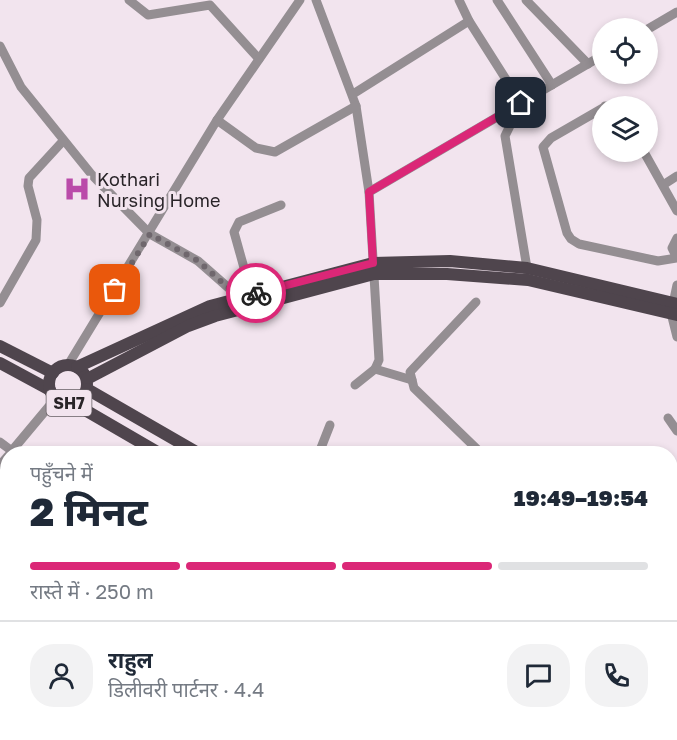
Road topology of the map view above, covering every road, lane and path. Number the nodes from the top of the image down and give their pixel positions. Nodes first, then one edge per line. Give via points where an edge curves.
1 (129, 0) edge
2 (300, 0) edge
3 (316, 0) edge
4 (459, 0) edge
5 (497, 0) edge
6 (526, 0) edge
7 (677, 12) edge
8 (469, 21) junction
9 (658, 23) edge
10 (0, 46) edge
11 (259, 59) junction
12 (592, 62) edge
13 (588, 64) junction
14 (552, 85) junction
15 (353, 94) junction
16 (521, 103) junction
17 (356, 106) junction
18 (592, 114) edge
19 (218, 120) junction
20 (63, 141) junction
21 (650, 162) edge
22 (677, 176) edge
23 (663, 185) junction
24 (369, 192) junction
25 (281, 205) dead end
26 (677, 211) edge
27 (150, 234) junction
28 (677, 238) edge
29 (374, 268) junction
30 (528, 274) junction
31 (677, 285) edge
32 (249, 299) junction
33 (476, 302) dead end
34 (0, 303) edge
35 (674, 309) edge
36 (677, 338) edge
37 (0, 346) edge
38 (0, 363) edge
39 (73, 366) junction
40 (375, 369) junction
41 (53, 373) junction
42 (412, 380) junction
43 (87, 384) junction
44 (355, 385) dead end
45 (53, 394) junction
46 (73, 403) junction
47 (668, 418) dead end
48 (330, 425) dead end
49 (677, 431) edge
50 (15, 446) edge
51 (147, 446) edge
52 (187, 446) edge
53 (321, 446) edge
54 (474, 446) edge

1 - 11 street via 148,15 210,5
2 - 11 street
3 - 15 street
4 - 8 street
5 - 14 street
6 - 13 street
7 - 9 street
8 - 15 street
8 - 16 street
10 - 20 street via 21,87
11 - 19 street
12 - 13 street
13 - 14 street
14 - 16 street
15 - 17 street
16 - 24 street
16 - 30 street via 505,136
17 - 19 street via 275,152 256,148
17 - 24 street
18 - 28 street via 543,147 567,232 579,244 658,261 677,258 672,248
19 - 27 street
20 - 27 street
20 - 34 street via 29,178 37,220 36,240
21 - 23 street
22 - 23 street
23 - 26 street
24 - 29 street
25 - 32 street via 235,227
27 - 32 street via 198,261
27 - 39 street
29 - 30 main road, SH7 via 450,261
29 - 32 main road, SH7
29 - 40 street via 380,348
30 - 35 main road, SH7
31 - 35 street
32 - 39 main road, SH7 via 210,306
32 - 43 main road, SH7 via 188,326
33 - 42 street via 414,366 410,372
35 - 36 street
37 - 41 main road, SH7
38 - 45 main road, SH7
39 - 41 main road, SH7 via 59,367
39 - 43 main road, SH7
40 - 42 street
40 - 44 street
41 - 45 main road, SH7
42 - 54 street via 414,388
43 - 46 main road, SH7 via 82,398
43 - 52 main road
45 - 46 main road, SH7
45 - 50 street
46 - 51 main road
47 - 49 street
48 - 53 street

